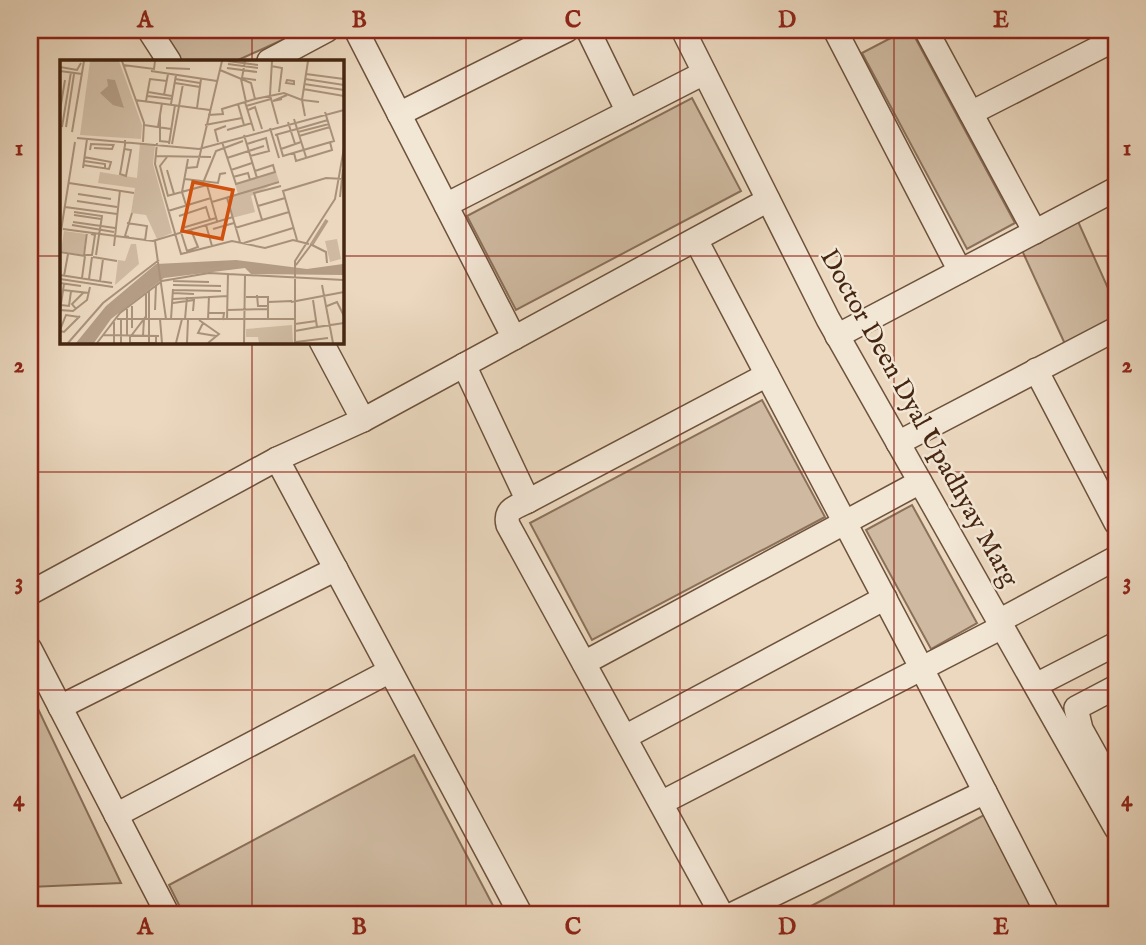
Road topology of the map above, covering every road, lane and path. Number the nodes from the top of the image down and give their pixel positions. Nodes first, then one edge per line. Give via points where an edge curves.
1 (149, 30) edge
2 (327, 30) edge
3 (356, 30) edge
4 (567, 30) edge
5 (588, 30) edge
6 (683, 30) edge
7 (926, 30) edge
8 (845, 33) edge
9 (1116, 39) edge
10 (168, 60) edge
11 (271, 60) edge
12 (704, 73) junction
13 (628, 112) junction
14 (971, 113) junction
15 (399, 114) junction
16 (1116, 189) edge
17 (768, 200) junction
18 (446, 205) junction
19 (1035, 232) junction
20 (696, 240) junction
21 (960, 271) junction
22 (1116, 329) edge
23 (837, 336) junction
24 (514, 338) junction
25 (322, 343) edge
26 (464, 365) junction
27 (1036, 370) junction
28 (767, 374) junction
29 (363, 420) junction
30 (898, 443) junction
31 (276, 459) junction
32 (920, 482) junction
33 (528, 501) junction
34 (845, 522) junction
35 (1116, 523) edge
36 (1116, 558) edge
37 (336, 569) junction
38 (30, 593) edge
39 (885, 598) junction
40 (1001, 624) junction
41 (1116, 644) edge
42 (30, 649) edge
43 (584, 663) junction
44 (922, 668) junction
45 (390, 671) junction
46 (1036, 685) junction
47 (1116, 687) edge
48 (60, 707) junction
49 (625, 737) junction
50 (985, 792) junction
51 (1116, 792) edge
52 (661, 803) junction
53 (116, 815) junction
54 (1116, 828) edge
55 (167, 915) edge
56 (521, 915) edge
57 (722, 915) edge
58 (731, 915) edge
59 (1048, 915) edge

1 - 10 street
2 - 11 street
3 - 15 street
4 - 15 street
5 - 13 street
6 - 12 street, Doctor Deen Dyal Upadhyay Marg
7 - 14 street
8 - 21 street
9 - 14 street
12 - 13 street
12 - 17 street, Doctor Deen Dyal Upadhyay Marg
13 - 18 street
14 - 19 street
15 - 18 street
16 - 19 street
17 - 20 street
17 - 23 street, Doctor Deen Dyal Upadhyay Marg
18 - 24 street
19 - 21 street
20 - 24 street
20 - 28 street
21 - 23 street
22 - 27 street
23 - 30 street, Doctor Deen Dyal Upadhyay Marg
24 - 26 street
25 - 29 street
26 - 29 street
26 - 33 street
27 - 30 street
27 - 35 street
28 - 33 street
28 - 34 street
29 - 31 street
30 - 32 street, Doctor Deen Dyal Upadhyay Marg
31 - 37 street
31 - 38 street
32 - 34 street
32 - 40 street, Doctor Deen Dyal Upadhyay Marg
33 - 43 street via 509,511 508,525
34 - 39 street
34 - 43 street
36 - 40 street
37 - 45 street
37 - 48 street
39 - 44 street
39 - 49 street
40 - 44 street
40 - 46 street, Doctor Deen Dyal Upadhyay Marg
41 - 46 street
42 - 48 street
43 - 49 street
44 - 50 street
44 - 52 street
45 - 53 street
45 - 56 street
46 - 54 street, Doctor Deen Dyal Upadhyay Marg
47 - 51 street via 1076,708 1081,729
48 - 53 street
49 - 52 street
50 - 58 street
50 - 59 street
52 - 57 street
53 - 55 street

